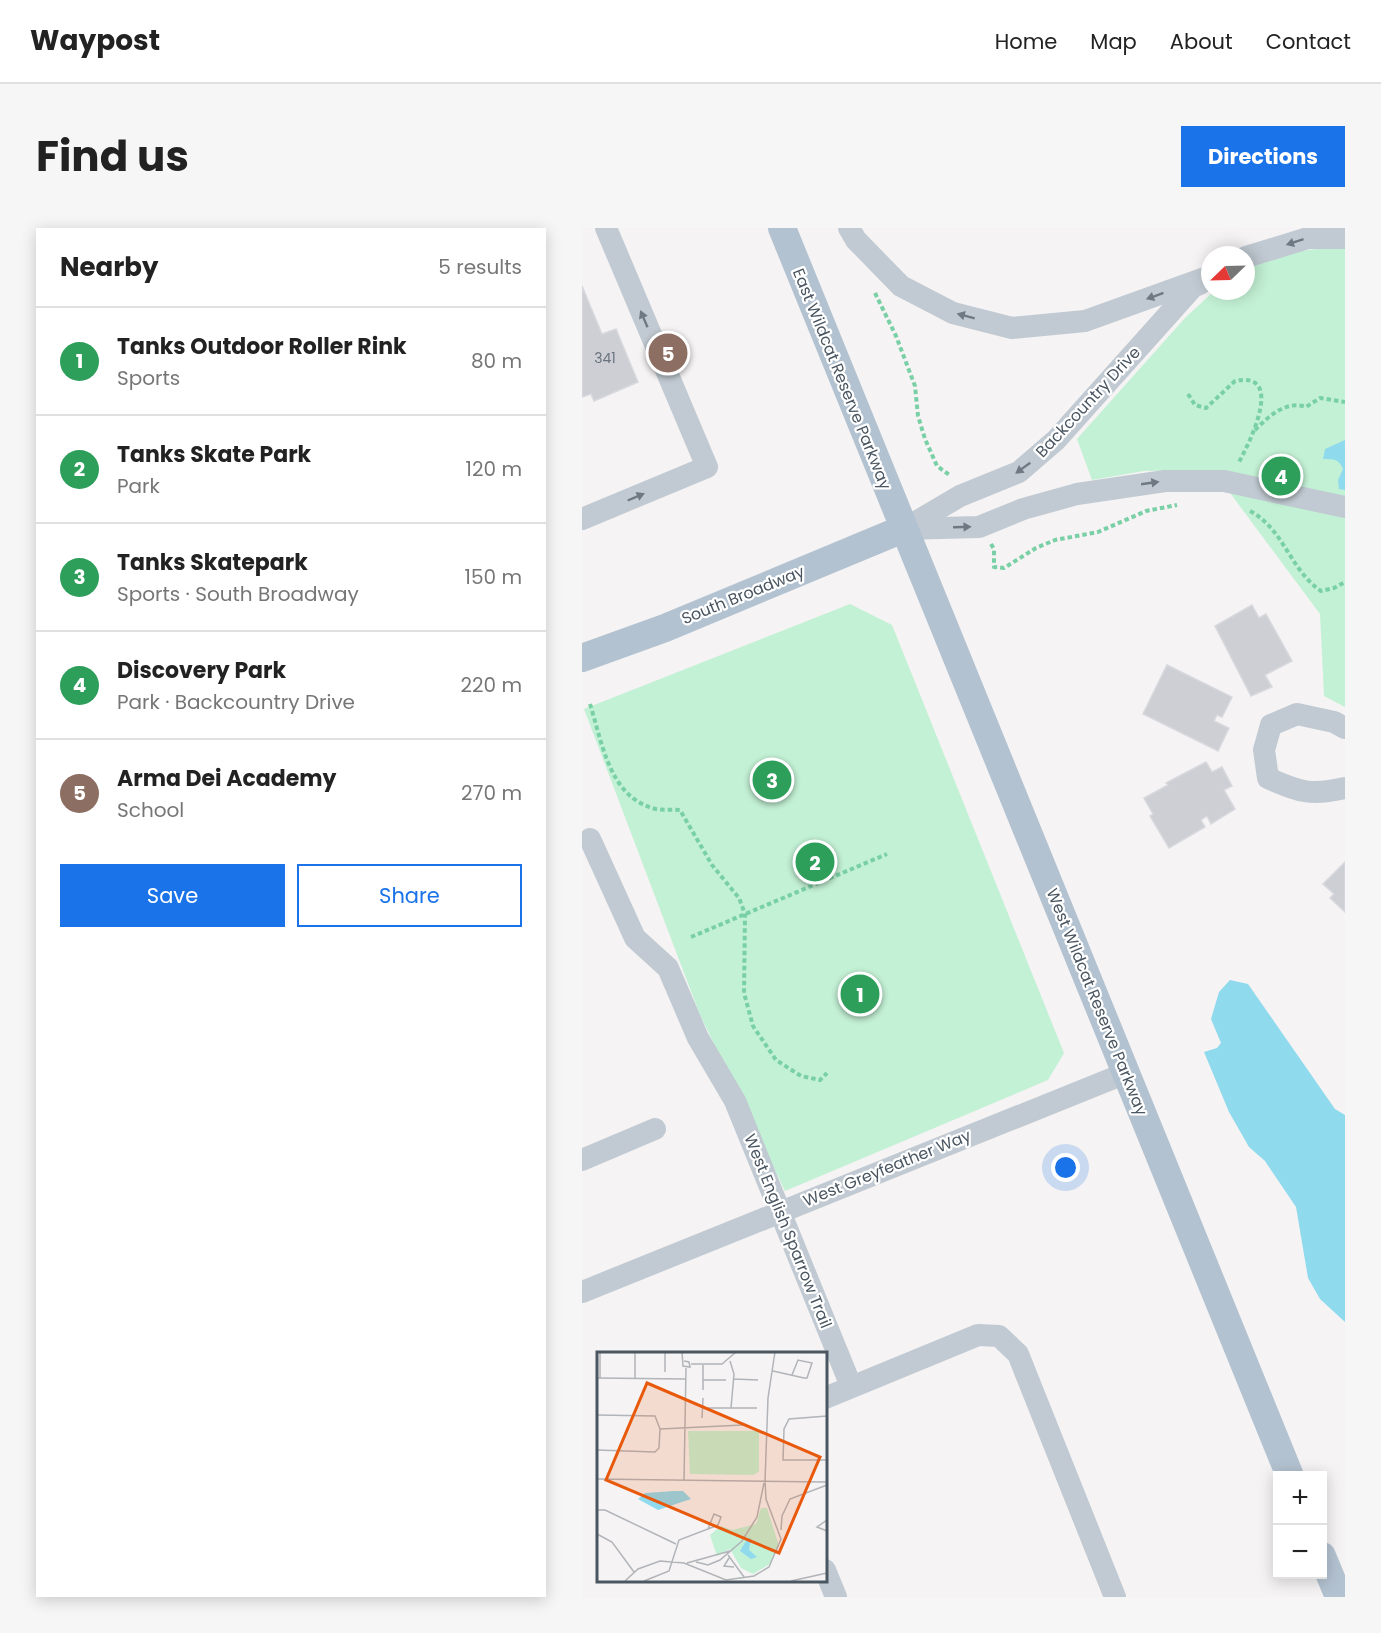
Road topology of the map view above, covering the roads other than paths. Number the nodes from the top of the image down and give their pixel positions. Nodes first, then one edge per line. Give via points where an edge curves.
1 (606, 228) edge
2 (782, 228) edge
3 (849, 228) edge
4 (1345, 238) edge
5 (1255, 254) edge
6 (1201, 280) edge
7 (1201, 282) edge
8 (1345, 507) edge
9 (582, 519) edge
10 (903, 529) junction
11 (582, 657) edge
12 (1345, 728) edge
13 (1345, 788) edge
14 (590, 839) dead end
15 (1126, 1073) junction
16 (655, 1130) dead end
17 (584, 1155) edge
18 (779, 1211) junction
19 (582, 1292) edge
20 (851, 1386) junction
21 (826, 1398) edge
22 (1288, 1471) edge
23 (1327, 1566) edge
24 (826, 1572) edge
25 (836, 1597) edge
26 (1115, 1597) edge
27 (1339, 1597) edge

9 -> 1 street via 707,467
2 - 10 main road, East Wildcat Reserve Parkway
6 -> 3 street, Backcountry Drive via 1085,321 1012,328 953,313 901,286
4 -> 5 street via 1308,238
7 -> 10 street, Backcountry Drive via 1056,440 1019,472 960,496
10 -> 8 street via 979,527 1023,509 1077,494 1165,481 1224,481
10 - 11 main road, South Broadway via 665,628
10 - 15 main road, West Wildcat Reserve Parkway
12 - 13 street via 1297,714 1271,725 1264,750 1268,778 1293,790 1319,794
14 - 18 street, West English Sparrow Trail via 635,938 668,968 698,1038 735,1101
15 - 18 street, West Greyfeather Way
15 - 22 main road, West Wildcat Reserve Parkway
16 - 17 street
18 - 19 street, West Greyfeather Way
18 - 20 street, West English Sparrow Trail
20 - 21 street
20 - 26 street via 978,1335 999,1336 1018,1354
23 - 27 main road
24 - 25 street

